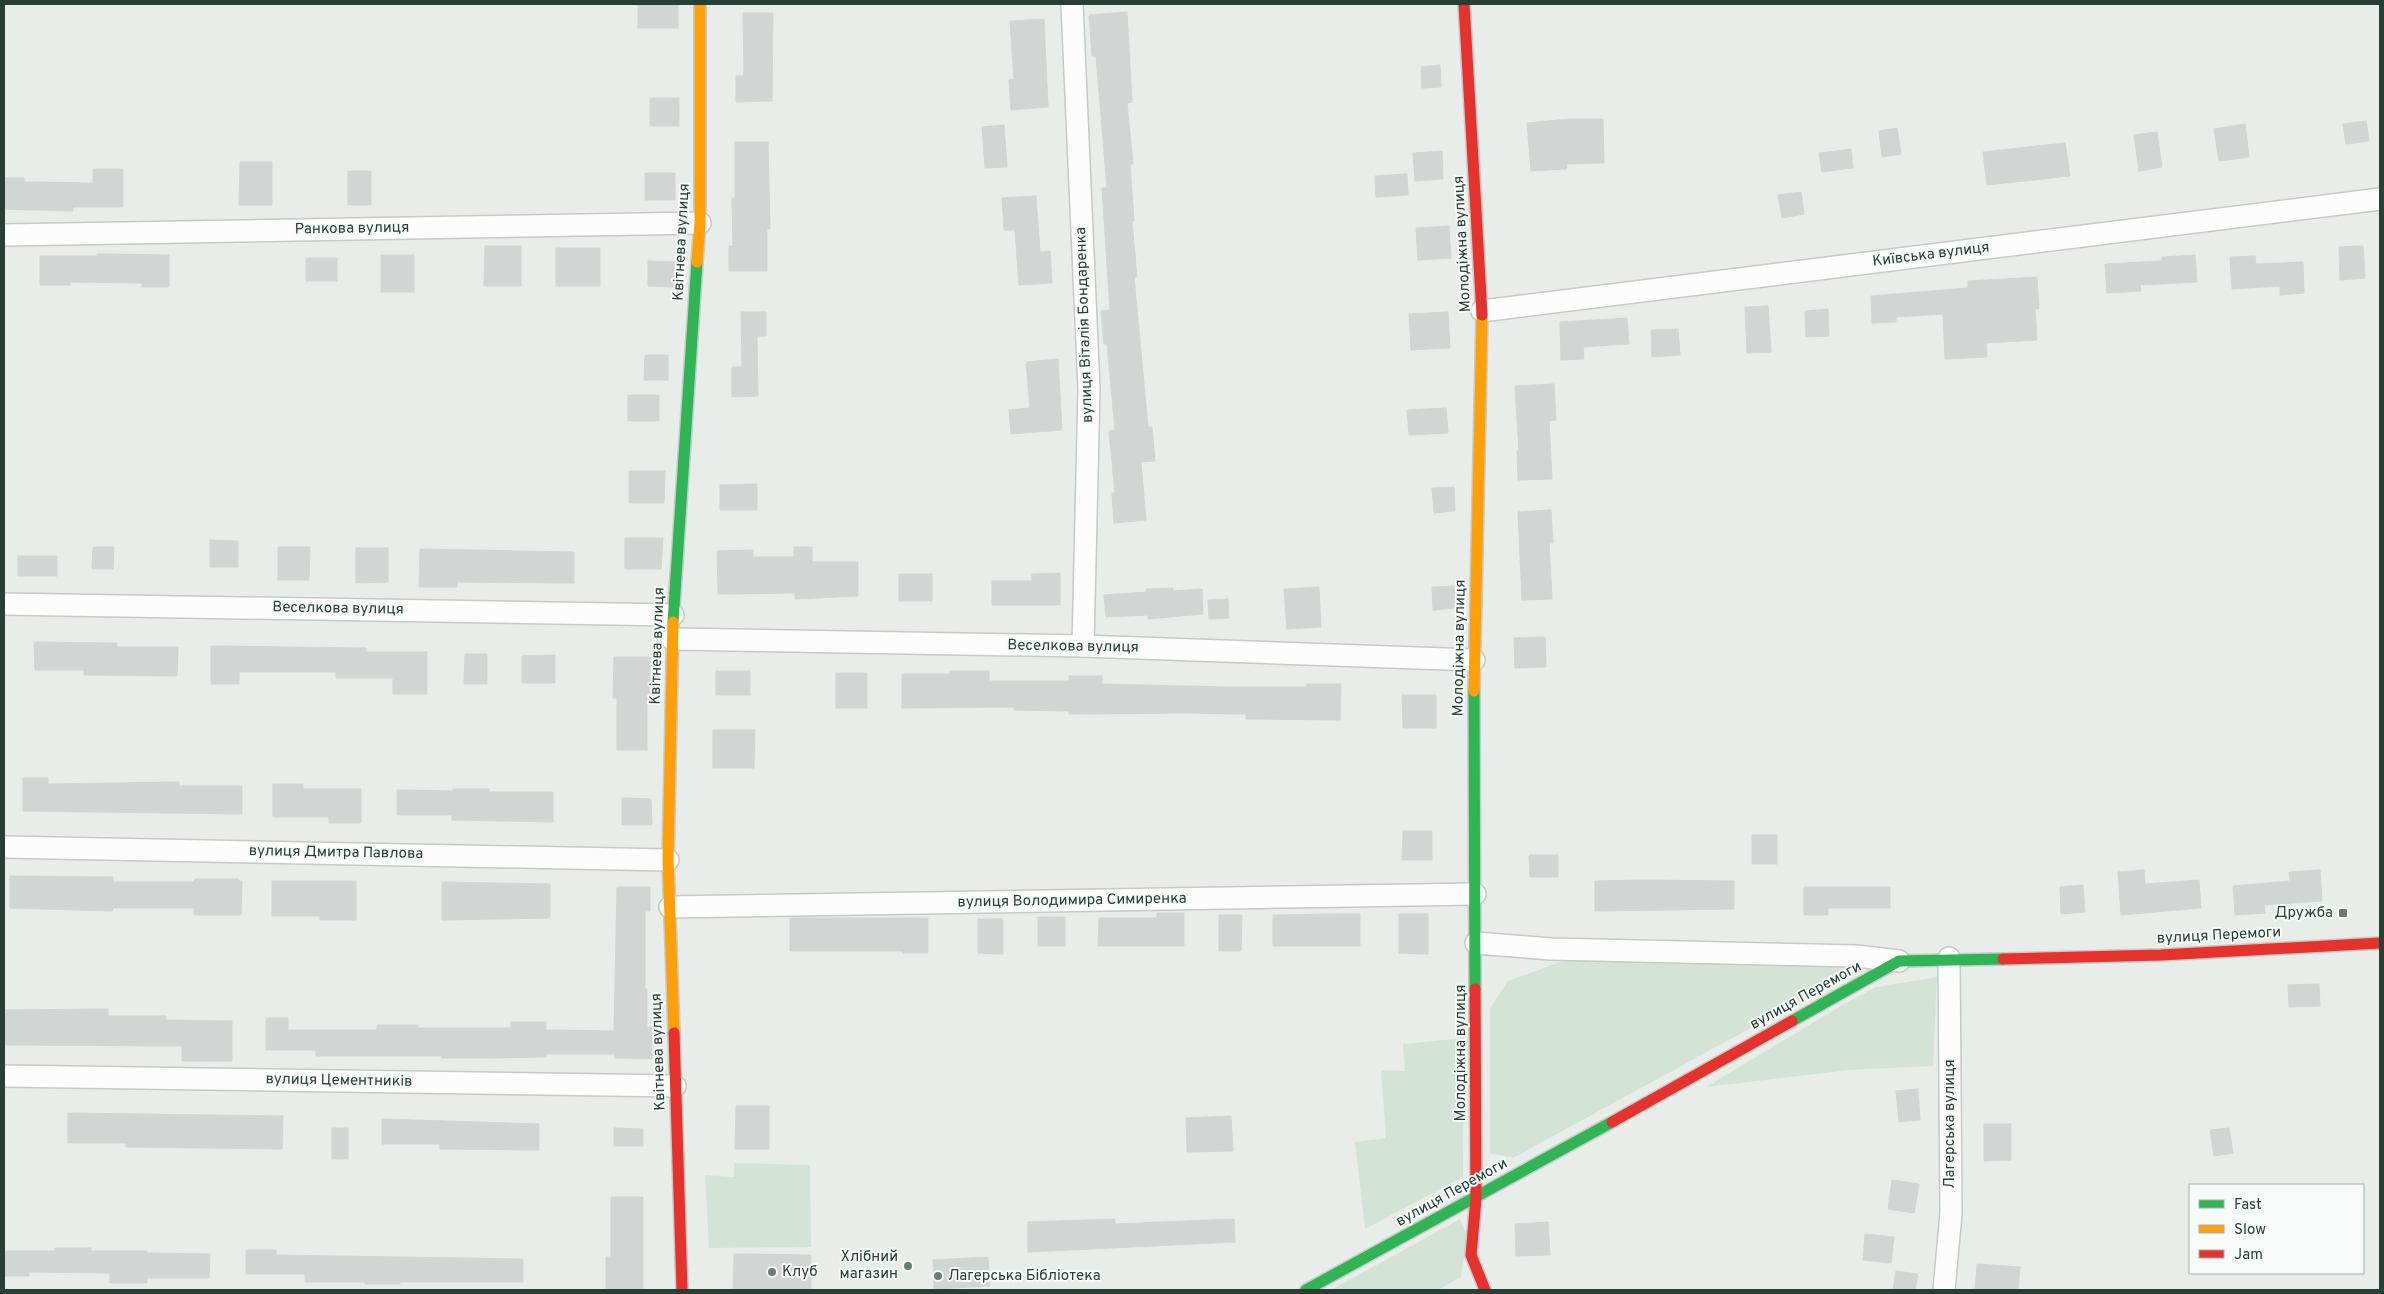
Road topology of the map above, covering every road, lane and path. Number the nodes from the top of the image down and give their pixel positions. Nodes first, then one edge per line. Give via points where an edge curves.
1 (700, 4) edge
2 (1072, 4) edge
3 (1464, 4) edge
4 (2380, 199) edge
5 (700, 223) junction
6 (4, 235) edge
7 (1482, 311) junction
8 (4, 604) edge
9 (673, 615) junction
10 (672, 640) junction
11 (1082, 646) junction
12 (1474, 660) junction
13 (4, 847) edge
14 (668, 860) junction
15 (1475, 894) junction
16 (670, 907) junction
17 (1476, 943) junction
18 (2380, 943) edge
19 (1949, 958) junction
20 (1899, 961) junction
21 (4, 1076) edge
22 (675, 1086) junction
23 (1476, 1198) junction
24 (682, 1290) edge
25 (1306, 1290) edge
26 (1485, 1290) edge
27 (1944, 1290) edge

1 - 5 street, Квітнева вулиця
2 - 11 street, вулиця Віталія Бондаренка via 1089,390
3 - 7 street, Молодіжна вулиця
4 - 7 street, Київська вулиця
5 - 6 street, Ранкова вулиця
5 - 9 street, Квітнева вулиця
7 - 12 street, Молодіжна вулиця
8 - 9 street, Веселкова вулиця
9 - 10 street, Квітнева вулиця
10 - 11 street, Веселкова вулиця
10 - 14 street, Квітнева вулиця
11 - 12 street, Веселкова вулиця
12 - 15 street, Молодіжна вулиця
13 - 14 street, вулиця Дмитра Павлова
14 - 16 street, Квітнева вулиця
15 - 16 street, вулиця Володимира Симиренка
15 - 17 street, Молодіжна вулиця
16 - 22 street, Квітнева вулиця
17 - 20 street via 1551,949 1856,956
17 - 23 street, Молодіжна вулиця
18 - 19 street, вулиця Перемоги via 2162,955
19 - 20 street, вулиця Перемоги
19 - 27 street, Лагерська вулиця via 1951,1213
20 - 23 street, вулиця Перемоги
21 - 22 street, вулиця Цементників
22 - 24 street, Квітнева вулиця
23 - 25 street, вулиця Перемоги
23 - 26 street, Молодіжна вулиця via 1471,1255

